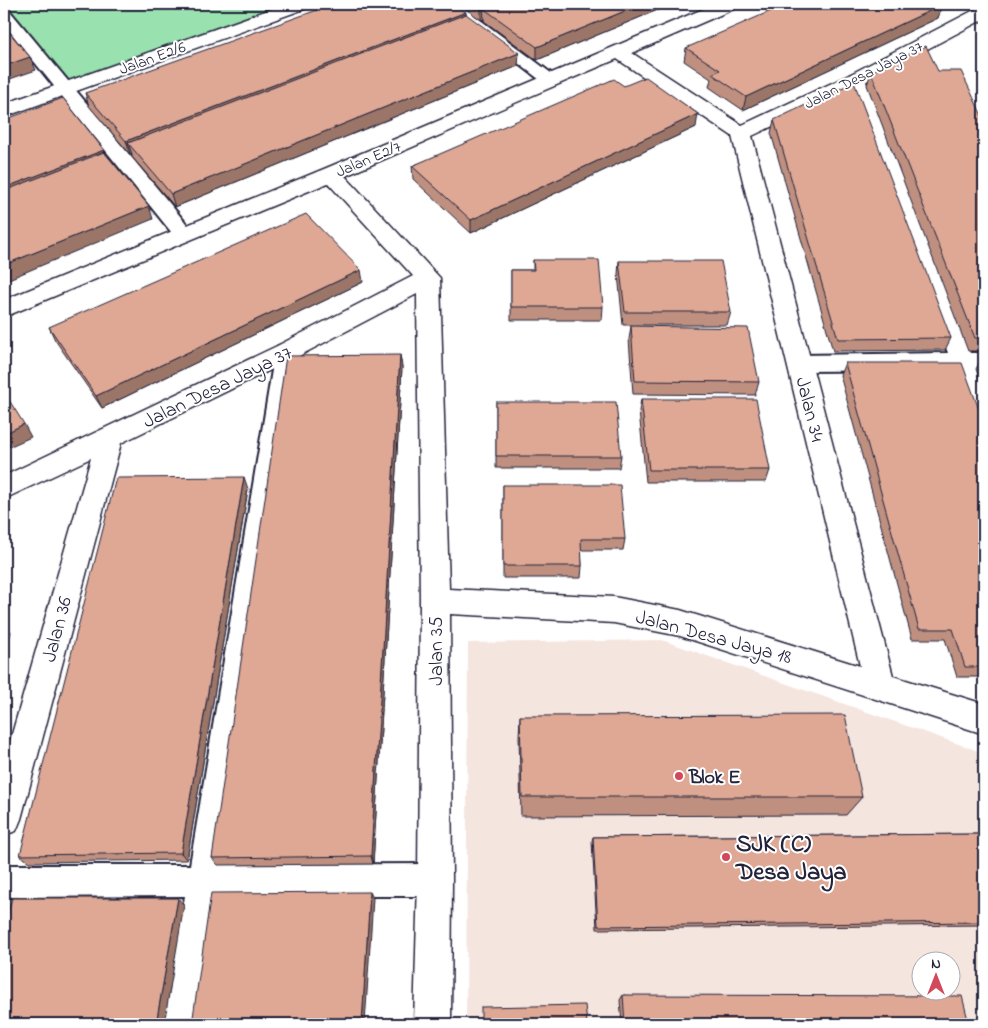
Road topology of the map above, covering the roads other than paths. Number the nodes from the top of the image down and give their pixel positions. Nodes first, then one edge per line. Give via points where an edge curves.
1 (301, 4) edge
2 (449, 4) edge
3 (730, 4) edge
4 (984, 12) edge
5 (4, 14) edge
6 (617, 52) junction
7 (550, 79) junction
8 (856, 79) junction
9 (65, 89) junction
10 (4, 111) edge
11 (741, 133) junction
12 (331, 174) junction
13 (183, 233) junction
14 (428, 278) junction
15 (4, 309) edge
16 (286, 352) junction
17 (973, 362) edge
18 (799, 363) junction
19 (984, 418) edge
20 (109, 439) junction
21 (4, 488) edge
22 (436, 601) junction
23 (880, 684) junction
24 (984, 719) edge
25 (4, 819) edge
26 (435, 880) junction
27 (4, 881) edge
28 (203, 881) junction
29 (181, 1024) edge
30 (432, 1024) edge

1 - 9 street, Jalan E2/6
2 - 7 lane
3 - 6 street, Jalan E2/7
4 - 8 street, Jalan Desa Jaya 37
5 - 9 lane
6 - 7 street, Jalan E2/7
6 - 11 street
7 - 12 street, Jalan E2/7
8 - 11 street, Jalan Desa Jaya 37
8 - 17 lane
9 - 10 street, Jalan E2/6
9 - 13 lane
11 - 18 street, Jalan 34
12 - 13 street, Jalan E2/7
12 - 14 street
13 - 15 street, Jalan E2/7
14 - 16 street, Jalan Desa Jaya 37
14 - 22 street, Jalan 35
16 - 20 street, Jalan Desa Jaya 37
16 - 28 lane
17 - 18 lane
17 - 19 lane
18 - 23 street, Jalan 34
20 - 21 street, Jalan Desa Jaya 37
20 - 25 street, Jalan 36
22 - 23 street, Jalan Desa Jaya 18 via 614,610 680,623
22 - 26 street, Jalan 35
23 - 24 street, Jalan Desa Jaya 18
26 - 28 lane
26 - 30 street, Jalan 35
27 - 28 lane
28 - 29 lane

